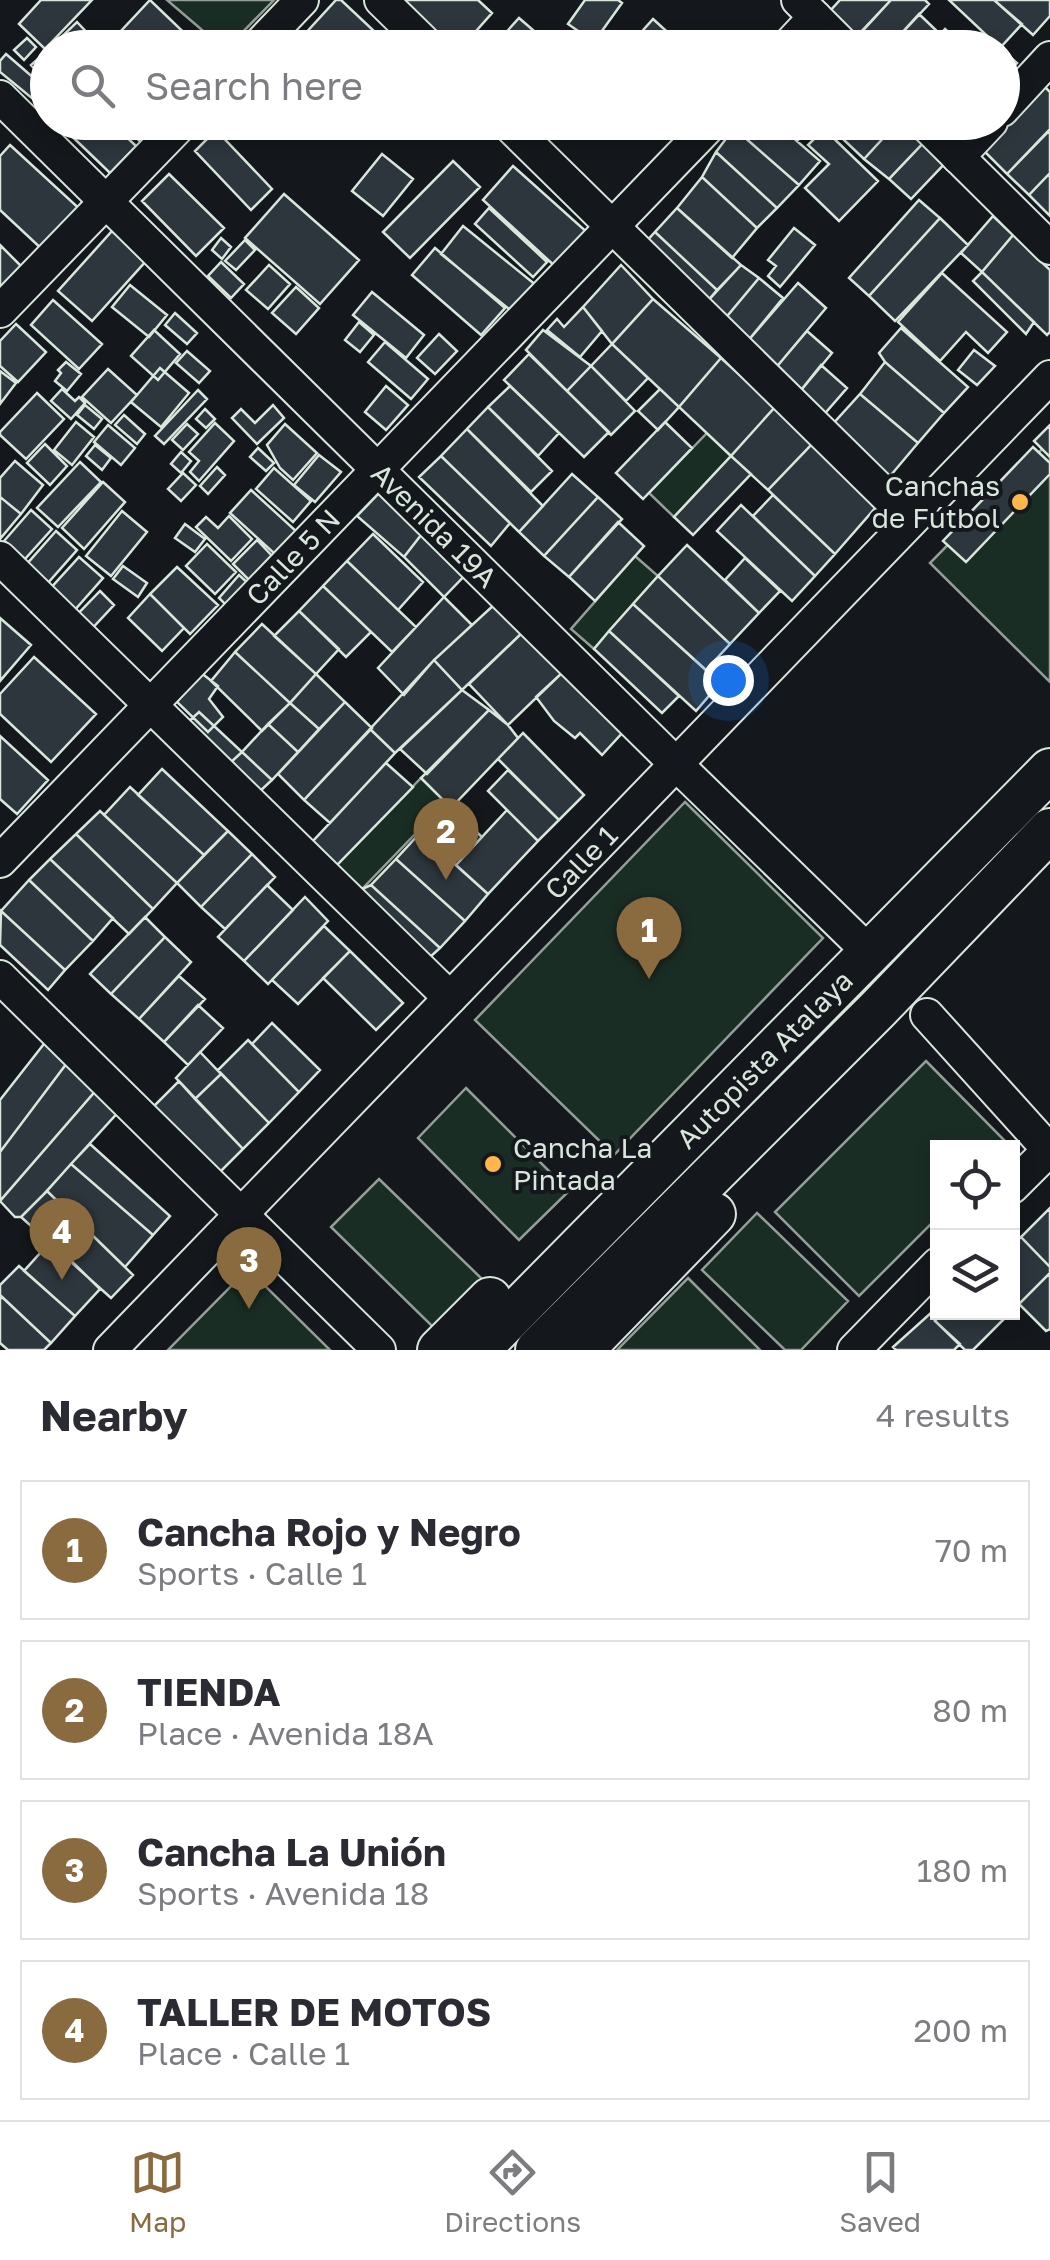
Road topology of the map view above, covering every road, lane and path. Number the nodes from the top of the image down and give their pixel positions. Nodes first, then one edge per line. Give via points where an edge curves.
1 (302, 0) edge
2 (382, 0) edge
3 (806, 5) edge
4 (273, 30) edge
5 (412, 30) edge
6 (794, 30) edge
7 (829, 30) edge
8 (1050, 58) edge
9 (1020, 90) edge
10 (0, 97) edge
11 (30, 127) edge
12 (43, 140) edge
13 (166, 140) edge
14 (524, 140) edge
15 (696, 140) edge
16 (940, 140) edge
17 (974, 140) edge
18 (958, 158) junction
19 (106, 202) junction
20 (612, 226) junction
21 (1050, 248) edge
22 (0, 312) edge
23 (1050, 377) edge
24 (378, 470) junction
25 (912, 520) junction
26 (0, 558) edge
27 (150, 705) junction
28 (676, 764) junction
29 (1050, 770) edge
30 (1050, 830) edge
31 (0, 860) edge
32 (870, 953) junction
33 (0, 976) edge
34 (450, 998) junction
35 (813, 1010) junction
36 (927, 1015) dead end
37 (829, 1058) junction
38 (1050, 1150) edge
39 (1020, 1179) edge
40 (241, 1214) junction
41 (930, 1272) edge
42 (110, 1350) edge
43 (380, 1350) edge
44 (439, 1350) edge
45 (478, 1350) edge
46 (537, 1350) edge
47 (582, 1350) edge
48 (855, 1350) edge

1 - 4 street
2 - 5 street
3 - 6 street
3 - 7 street
8 - 9 street
10 - 11 street, Avenida 19A
12 - 19 street, Avenida 19A
13 - 19 street
14 - 20 street
15 - 20 street, Calle 5 N
16 - 18 street
17 - 18 street
18 - 21 street
19 - 22 street
19 - 24 street, Avenida 19A
20 - 24 street, Calle 5 N
20 - 25 street
23 - 25 street, Calle 1
24 - 27 street, Calle 5 N
24 - 28 street, Avenida 19A
25 - 28 street, Calle 1
26 - 27 street
27 - 31 street, Calle 5 N
27 - 34 street
28 - 32 street, Avenida 19A
28 - 34 street, Calle 1
29 - 32 main road, Autopista Atalaya
30 - 37 main road, Autopista Atalaya
32 - 35 main road, Autopista Atalaya
33 - 40 street
34 - 40 street, Calle 1
35 - 44 main road via 754,1040
35 - 45 main road, Autopista Atalaya
36 - 38 street
37 - 46 main road, Autopista Atalaya
37 - 47 main road via 748,1178
38 - 39 street
40 - 42 street, Calle 1
40 - 43 street
41 - 48 street

